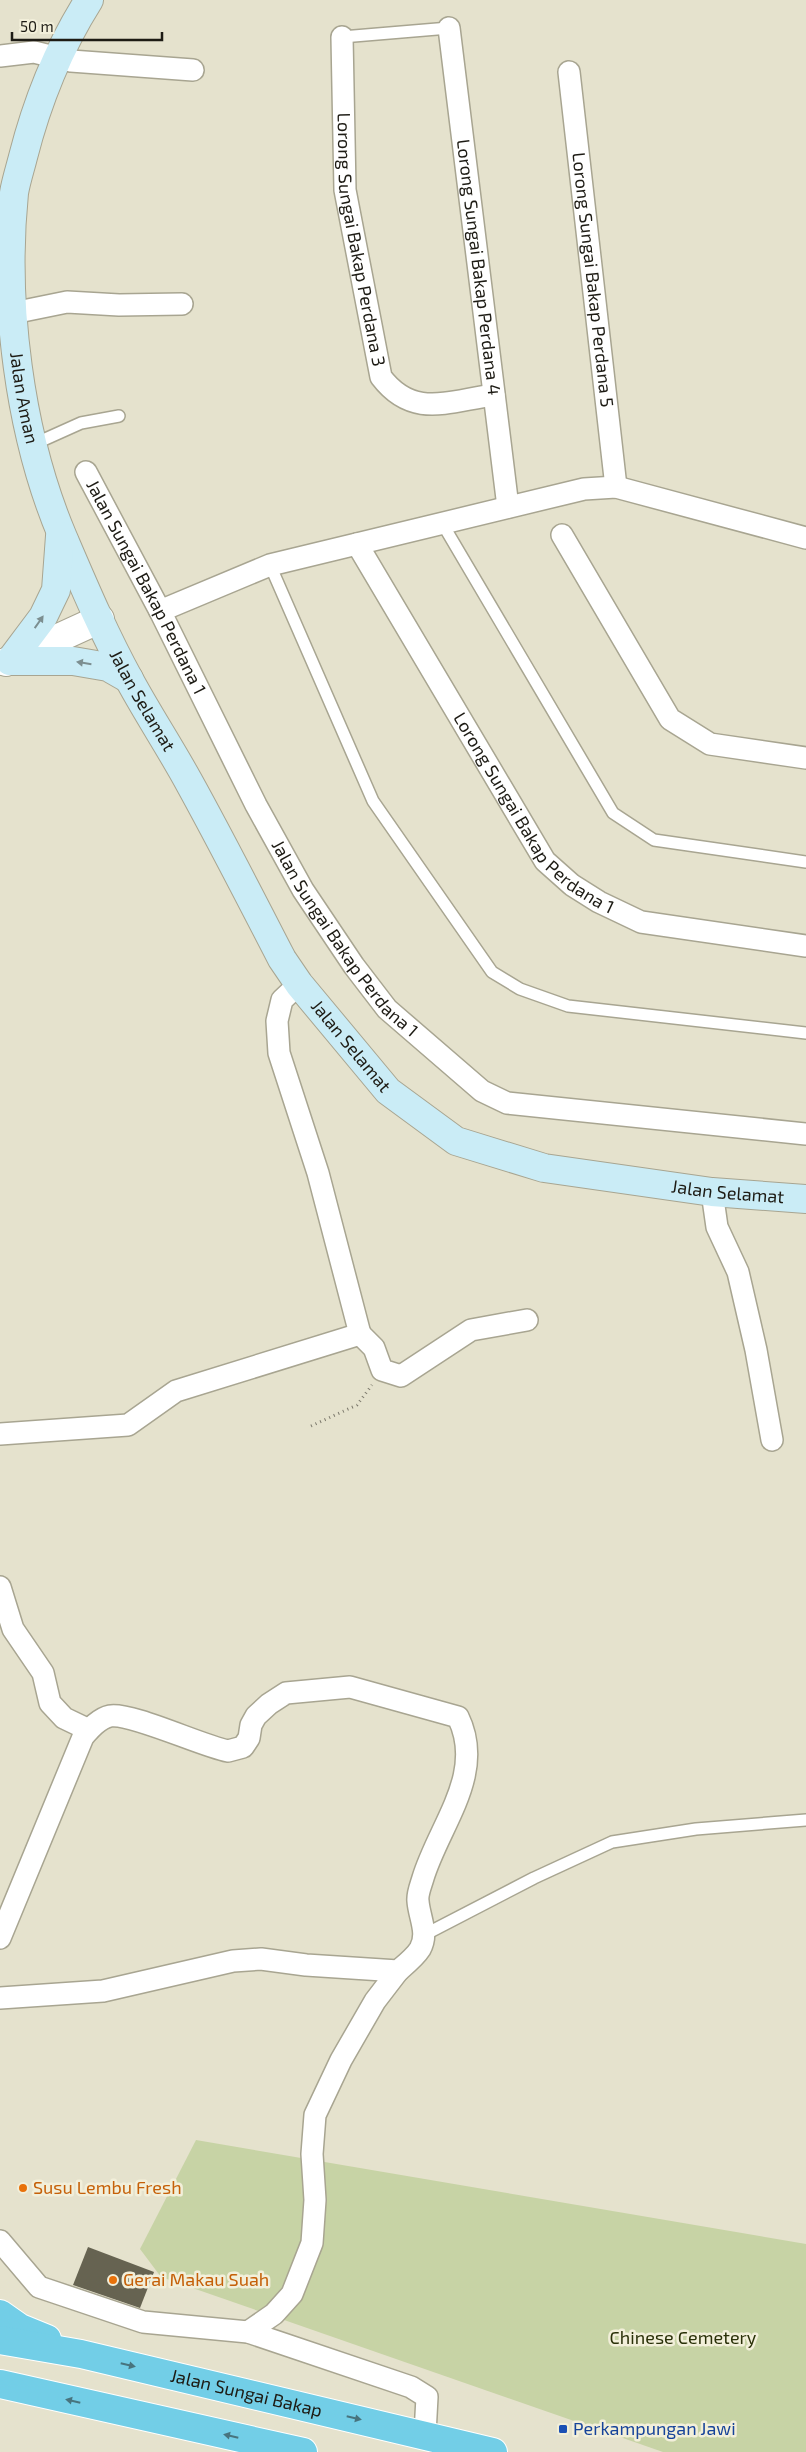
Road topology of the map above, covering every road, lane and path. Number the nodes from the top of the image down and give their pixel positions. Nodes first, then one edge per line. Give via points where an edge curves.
1 (89, 0) edge
2 (449, 28) joint
3 (342, 37) joint
4 (0, 56) edge
5 (57, 58) junction
6 (193, 70) dead end
7 (569, 72) dead end
8 (182, 304) dead end
9 (13, 313) junction
10 (494, 394) junction
11 (119, 416) dead end
12 (32, 445) junction
13 (86, 472) dead end
14 (616, 487) junction
15 (508, 507) junction
16 (442, 523) junction
17 (60, 532) junction
18 (562, 536) dead end
19 (806, 538) edge
20 (356, 544) junction
21 (270, 566) junction
22 (160, 611) junction
23 (100, 619) junction
24 (5, 662) edge
25 (129, 679) junction
26 (806, 758) edge
27 (806, 862) edge
28 (806, 946) edge
29 (299, 984) junction
30 (806, 1033) edge
31 (806, 1134) edge
32 (712, 1192) junction
33 (806, 1199) edge
34 (527, 1320) dead end
35 (360, 1334) junction
36 (382, 1370) junction
37 (311, 1426) dead end
38 (0, 1434) edge
39 (772, 1440) dead end
40 (0, 1587) edge
41 (88, 1730) junction
42 (806, 1820) edge
43 (424, 1935) junction
44 (0, 1938) edge
45 (398, 1971) junction
46 (0, 1998) edge
47 (0, 2241) edge
48 (0, 2314) edge
49 (248, 2332) junction
50 (0, 2340) edge
51 (80, 2354) junction
52 (0, 2384) edge
53 (425, 2434) junction
54 (303, 2452) edge
55 (493, 2452) edge

1 - 5 main road, Jalan Aman
2 - 3 lane
2 - 10 street, Lorong Sungai Bakap Perdana 4
3 - 10 street, Lorong Sungai Bakap Perdana 3 via 345,190 381,377 390,389 407,401 421,405
4 - 5 street via 34,52
5 - 6 street
5 - 9 main road, Jalan Aman via 30,131 14,191
7 - 14 street, Lorong Sungai Bakap Perdana 5
8 - 9 street via 119,306 66,302
9 - 12 main road, Jalan Aman via 20,389
10 - 15 street, Lorong Sungai Bakap Perdana 4
11 - 12 lane via 81,423
12 - 17 main road, Jalan Aman
13 - 22 street, Jalan Sungai Bakap Perdana 1
14 - 15 street via 584,489
14 - 19 street
15 - 16 street
16 - 20 street
16 - 27 lane via 614,813 654,840
17 - 23 main road, Jalan Aman
24 -> 17 main road via 43,617 56,590
18 - 26 street via 670,719 710,744
20 - 21 street
20 - 28 street, Lorong Sungai Bakap Perdana 1 via 545,861 565,879 599,902 641,922
21 - 22 street
21 - 30 lane via 373,801 492,972 520,990 568,1006
22 - 31 street, Jalan Sungai Bakap Perdana 1 via 256,805 303,890 387,1009 482,1091 507,1104
23 - 24 street
23 - 25 main road, Jalan Selamat
25 -> 24 main road via 108,667 73,661
25 - 29 main road, Jalan Selamat via 190,783 282,959
29 - 32 main road, Jalan Selamat via 388,1091 456,1141 544,1168
29 - 35 street via 282,1000 277,1021 279,1053 318,1173
32 - 33 main road, Jalan Selamat
32 - 39 street via 717,1227 740,1282
34 - 36 street via 471,1330 401,1376
35 - 36 street via 374,1348
35 - 38 street via 176,1391 128,1424
36 - 37 path via 357,1405
40 - 41 street via 13,1629 43,1673 50,1703 64,1718
41 - 43 street via 109,1716 118,1716 228,1751 242,1747 249,1738 250,1726 256,1716 286,1693 350,1687 458,1717 468,1752 464,1779 423,1876 417,1900
41 - 44 street
42 - 43 lane via 696,1829 612,1842
43 - 45 street via 420,1949
45 - 46 street via 242,1960 103,1991
45 - 49 street via 375,2001 341,2060 315,2115 312,2243 292,2294 274,2314
47 - 49 street via 39,2287 144,2322
48 - 51 highway via 20,2328
49 - 53 street via 411,2387 427,2397
50 - 51 highway, Jalan Sungai Bakap
51 -> 53 highway, Jalan Sungai Bakap
54 -> 52 highway
53 - 55 highway, Jalan Sungai Bakap

